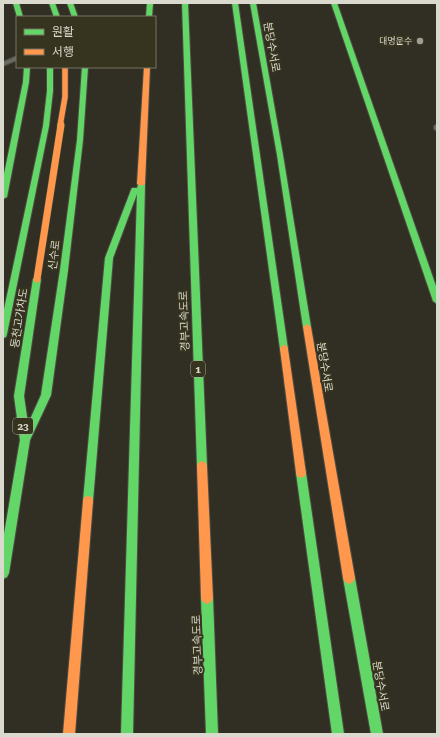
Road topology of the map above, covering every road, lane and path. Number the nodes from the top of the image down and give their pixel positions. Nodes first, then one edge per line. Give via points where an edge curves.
1 (16, 3) edge
2 (52, 3) edge
3 (70, 3) edge
4 (150, 3) edge
5 (185, 3) edge
6 (235, 3) edge
7 (253, 3) edge
8 (334, 3) edge
9 (20, 16) edge
10 (57, 16) edge
11 (75, 16) edge
12 (149, 16) edge
13 (16, 58) edge
14 (3, 64) edge
15 (27, 68) edge
16 (50, 68) edge
17 (65, 68) edge
18 (85, 68) edge
19 (147, 68) edge
20 (141, 174) junction
21 (3, 197) edge
22 (437, 301) edge
23 (3, 334) edge
24 (25, 440) junction
25 (3, 573) edge
26 (69, 734) edge
27 (127, 734) edge
28 (212, 734) edge
29 (338, 734) edge
30 (377, 734) edge

1 - 9 main road
2 - 10 main road
3 - 11 main road
4 - 12 main road
5 - 28 main road, 경부고속도로 / 1
6 - 29 main road
7 - 30 main road, 분당수서로
8 - 22 main road
13 - 14 lane
15 - 21 main road via 25,90
16 - 23 main road, 동천고가차도 via 46,126
17 - 24 main road, 동천고가차도 / 23, bridge via 65,97 19,396
18 - 24 main road, 신수로 via 79,148 46,395
19 - 20 main road
20 - 26 main road via 109,258
20 - 27 main road
24 - 25 main road, 동천고가차도 / 23

